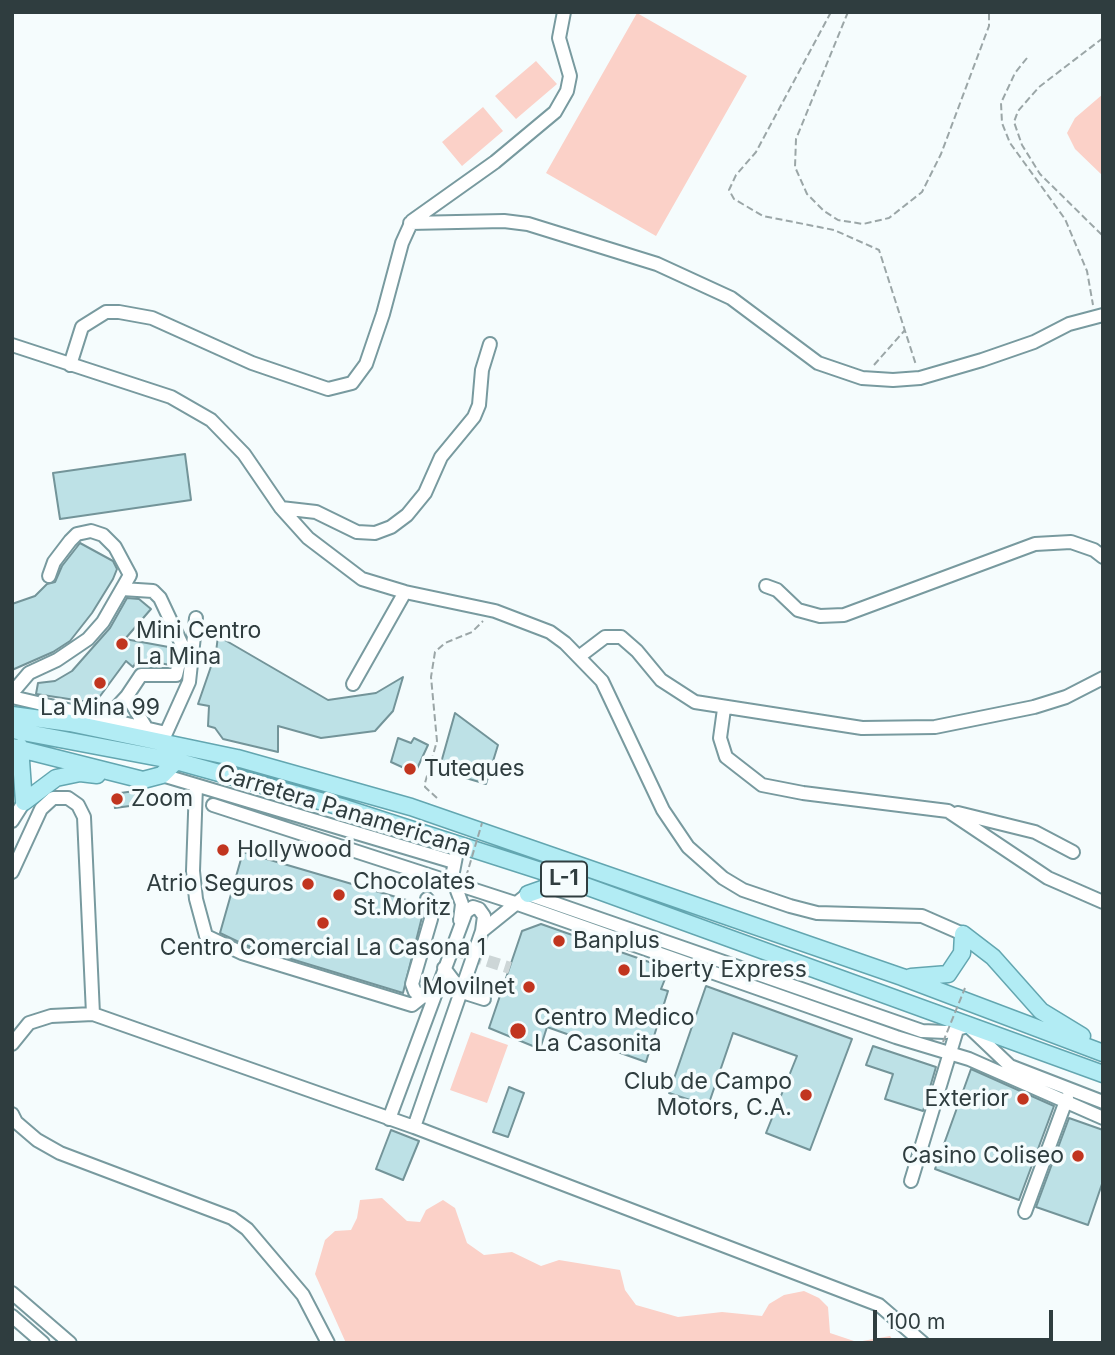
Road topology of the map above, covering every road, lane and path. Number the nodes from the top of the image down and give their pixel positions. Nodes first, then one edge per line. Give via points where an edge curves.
1 (564, 12) edge
2 (831, 12) edge
3 (848, 12) edge
4 (989, 12) edge
5 (1103, 38) edge
6 (1027, 58) dead end
7 (838, 220) junction
8 (410, 223) junction
9 (834, 230) junction
10 (1103, 236) edge
11 (1103, 314) edge
12 (1088, 319) junction
13 (906, 329) junction
14 (490, 344) dead end
15 (12, 345) edge
16 (70, 365) junction
17 (862, 377) junction
18 (920, 378) junction
19 (281, 508) junction
20 (1103, 557) edge
21 (49, 576) dead end
22 (120, 584) junction
23 (766, 586) dead end
24 (404, 592) junction
25 (495, 611) junction
26 (196, 618) dead end
27 (580, 656) junction
28 (1103, 678) edge
29 (353, 684) dead end
30 (12, 695) edge
31 (127, 696) junction
32 (724, 709) junction
33 (12, 715) edge
34 (106, 720) junction
35 (147, 729) junction
36 (12, 730) edge
37 (166, 733) junction
38 (16, 747) edge
39 (237, 758) junction
40 (176, 761) junction
41 (162, 775) junction
42 (143, 780) junction
43 (196, 786) junction
44 (437, 798) dead end
45 (24, 802) junction
46 (213, 805) dead end
47 (948, 811) junction
48 (12, 821) edge
49 (482, 823) dead end
50 (458, 846) junction
51 (1073, 852) dead end
52 (454, 862) junction
53 (12, 872) edge
54 (460, 880) junction
55 (569, 880) junction
56 (522, 898) junction
57 (427, 899) dead end
58 (1103, 902) edge
59 (701, 927) junction
60 (459, 929) junction
61 (482, 931) junction
62 (962, 934) junction
63 (695, 952) junction
64 (444, 968) junction
65 (902, 977) junction
66 (965, 988) dead end
67 (463, 992) junction
68 (484, 999) dead end
69 (429, 1000) junction
70 (453, 1011) junction
71 (93, 1014) junction
72 (961, 1026) junction
73 (12, 1044) edge
74 (1103, 1046) edge
75 (946, 1047) junction
76 (1103, 1053) edge
77 (1103, 1074) edge
78 (1067, 1097) junction
79 (1103, 1102) edge
80 (12, 1114) edge
81 (1103, 1118) edge
82 (389, 1119) junction
83 (414, 1127) junction
84 (911, 1181) dead end
85 (1025, 1212) dead end
86 (12, 1293) edge
87 (12, 1316) edge
88 (43, 1343) edge
89 (70, 1343) edge
90 (328, 1343) edge
91 (923, 1343) edge

1 - 8 street via 559,38 570,76 568,91 555,112
2 - 9 path via 755,152 729,190 745,207 763,216
3 - 7 path via 796,139 794,155 807,194
4 - 7 path via 989,26 922,192 888,218 863,225
5 - 10 path via 1039,87 1014,122 1040,174
6 - 12 path via 1001,103 1002,123 1010,143 1077,243 1093,302
7 - 9 path
8 - 16 street via 366,363 360,376 340,388 328,389 252,363 152,318 119,312 106,312 82,327
8 - 17 street via 528,224 657,264 731,299 818,363
9 - 13 path via 879,250
11 - 12 street
12 - 18 street via 982,360
13 - 17 path
13 - 18 path
14 - 19 street via 474,417 441,457 425,493 407,515 374,533 357,532 316,512
15 - 16 street
16 - 19 street via 171,397 211,420 244,454
17 - 18 street
19 - 24 street via 308,538 347,569 362,579
20 - 23 street via 1071,542 1034,544 844,615 798,611 777,590
21 - 22 street via 70,541 90,531 103,535 124,560 130,575
22 - 30 street via 103,622 88,639 29,674
22 - 31 street via 153,591 183,647 176,675 141,675
24 - 25 street
24 - 29 street
25 - 27 street via 550,632
25 - 44 path via 472,632 435,652 431,677 437,741 425,787
26 - 37 street via 189,682
27 - 32 street via 606,637 621,637 661,680 695,702
27 - 62 street via 602,681 663,810 688,847 723,878 790,906 830,914 922,916
28 - 32 street via 1034,707 935,727 862,728
30 - 34 street
31 - 34 street
31 - 35 street
32 - 47 street via 720,738 726,757 762,785
33 - 39 main road, Carretera Panamericana / L-1
34 - 35 street
35 - 37 street
36 - 40 main road, Carretera Panamericana / L-1
37 - 39 main road
38 - 42 main road
38 - 45 main road
39 - 65 main road, Carretera Panamericana / L-1 via 411,807
40 - 41 main road
40 - 50 main road, Carretera Panamericana / L-1 via 345,808
41 - 42 main road
41 - 43 street
42 - 45 main road via 80,773 56,778
43 - 52 street
43 - 69 street via 195,899 206,936 216,944 412,1005
45 - 48 street
46 - 54 street
47 - 51 street via 1035,832
47 - 58 street via 1048,878
49 - 54 path, bridge
50 - 52 street
50 - 55 main road, Carretera Panamericana / L-1
52 - 54 street
53 - 71 street via 41,809 53,798 68,798 79,805 84,817
54 - 56 street
54 - 60 street
55 - 56 main road
55 - 59 main road, Carretera Panamericana / L-1
56 - 61 street
56 - 63 street
56 - 75 street via 896,1037
57 - 69 street via 433,906 431,919 412,984
59 - 63 street
59 - 72 main road, Carretera Panamericana / L-1
60 - 61 street via 472,908 484,916
60 - 64 street
61 - 67 street
62 - 65 main road, L-1 via 962,953 948,974
62 - 74 main road via 993,957 1041,1011
63 - 72 street via 922,1031 947,1032
64 - 67 street
64 - 69 street
65 - 76 main road, Carretera Panamericana / L-1
66 - 75 path, bridge
67 - 68 street
67 - 70 street
69 - 70 street via 447,1014
69 - 82 street
70 - 83 street
71 - 73 street via 51,1016 29,1023
71 - 82 street
72 - 75 street
72 - 77 main road, Carretera Panamericana / L-1
72 - 78 street via 1010,1066
75 - 78 street
75 - 84 street
78 - 79 street
78 - 81 street
78 - 85 street
80 - 90 street via 37,1140 60,1153 232,1218 247,1229 303,1295
82 - 83 street
83 - 91 street via 879,1305
86 - 89 street
87 - 88 street

